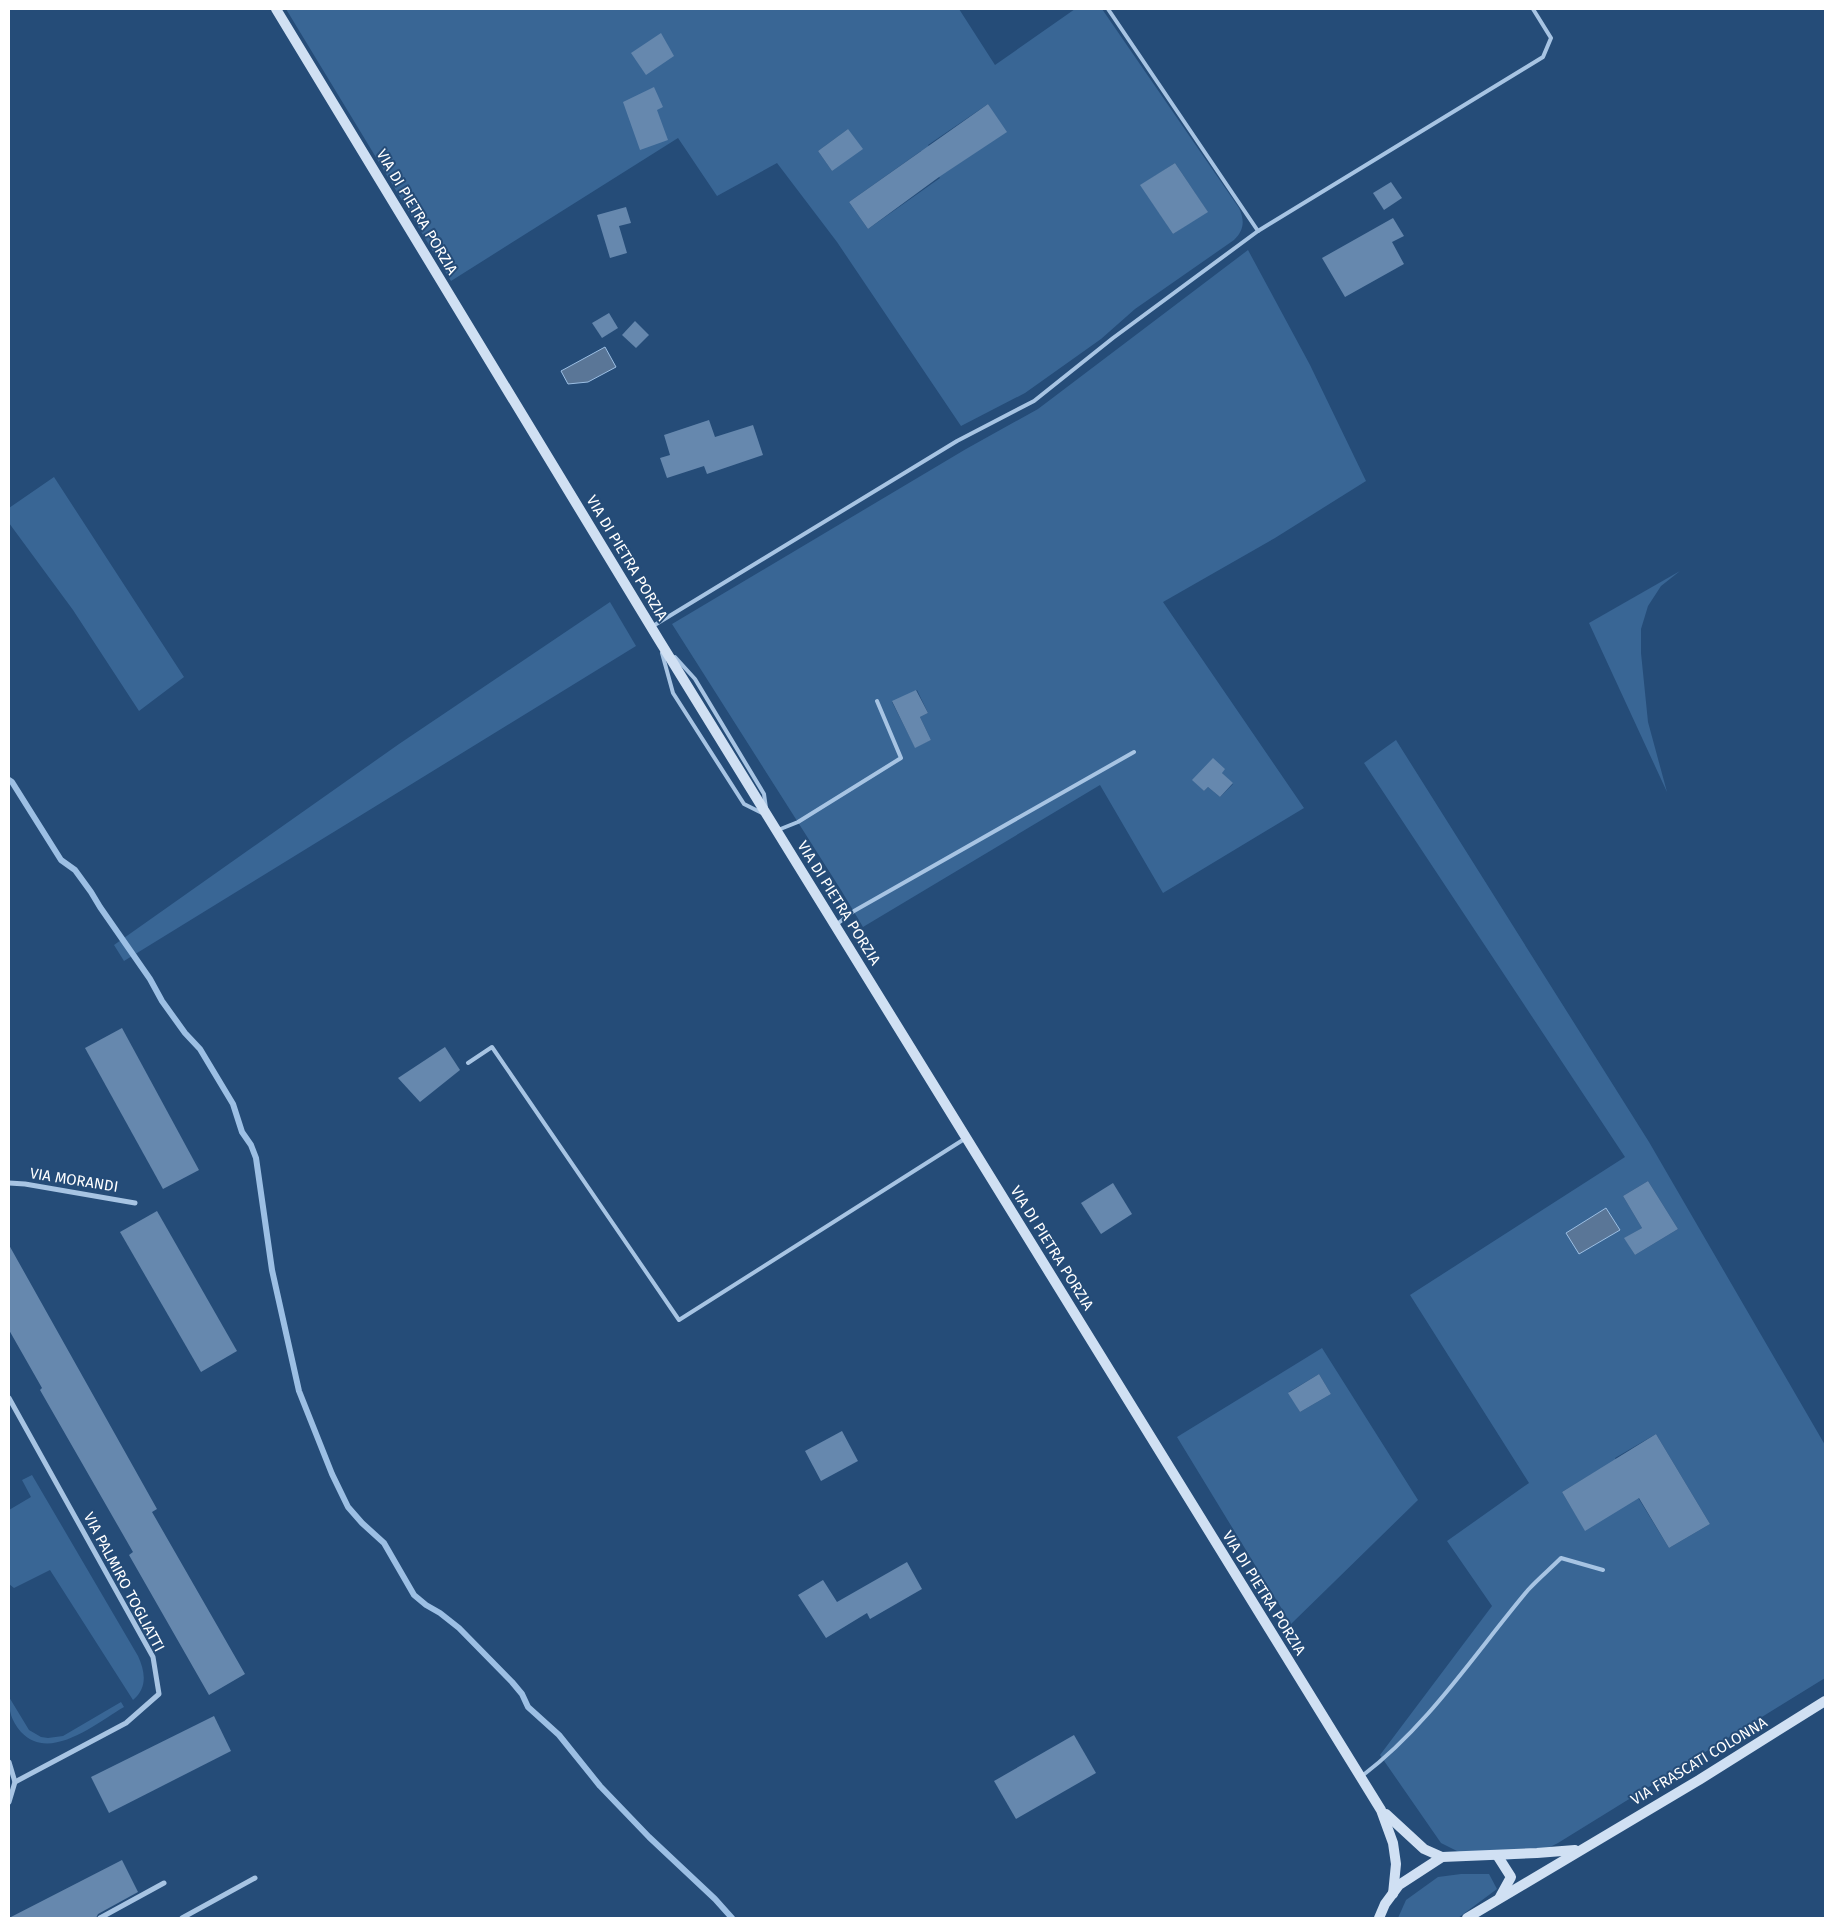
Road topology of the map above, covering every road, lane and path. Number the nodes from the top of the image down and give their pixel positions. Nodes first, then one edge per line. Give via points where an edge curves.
1 (276, 9) edge
2 (1108, 9) edge
3 (1533, 9) edge
4 (1258, 231) junction
5 (651, 627) junction
6 (659, 640) junction
7 (877, 701) dead end
8 (1134, 752) dead end
9 (767, 815) junction
10 (776, 830) junction
11 (835, 926) junction
12 (468, 1063) dead end
13 (966, 1138) junction
14 (9, 1183) edge
15 (135, 1203) dead end
16 (9, 1398) edge
17 (1603, 1570) dead end
18 (1825, 1701) edge
19 (9, 1762) edge
20 (1361, 1777) junction
21 (15, 1782) junction
22 (9, 1802) edge
23 (1381, 1810) junction
24 (1588, 1845) junction
25 (1497, 1855) junction
26 (1442, 1857) junction
27 (255, 1878) dead end
28 (164, 1883) dead end
29 (1393, 1894) junction
30 (1500, 1898) junction
31 (100, 1918) edge
32 (182, 1918) edge
33 (1378, 1918) edge
34 (1467, 1918) edge

1 - 5 street, VIA DI PIETRA PORZIA
2 - 4 lane
3 - 4 lane via 1551,38 1543,57
4 - 5 lane via 1034,401 957,441
5 - 6 street, VIA DI PIETRA PORZIA
6 - 9 street, VIA DI PIETRA PORZIA
6 - 9 lane via 673,694 744,804
7 - 10 lane via 900,758 798,822
8 - 11 lane via 854,911
9 - 10 street, VIA DI PIETRA PORZIA
10 - 11 street, VIA DI PIETRA PORZIA
11 - 13 street, VIA DI PIETRA PORZIA
12 - 13 lane via 492,1047 679,1320
13 - 20 street, VIA DI PIETRA PORZIA
14 - 15 street, VIA MORANDI
16 - 21 street, VIA PALMIRO TOGLIATTI via 153,1657 159,1694 126,1724
17 - 20 lane via 1561,1558 1530,1589 1440,1701 1383,1760
18 - 24 street, VIA FRASCATI COLONNA
19 - 21 street
20 - 23 street, VIA DI PIETRA PORZIA
21 - 22 street
23 - 26 street via 1424,1849
23 - 29 street via 1393,1843 1396,1864
24 - 25 street, VIA FRASCATI COLONNA via 1570,1851
24 - 30 street, VIA FRASCATI COLONNA
25 - 26 street, VIA FRASCATI COLONNA
25 - 30 street via 1511,1877
26 - 29 street via 1399,1885
27 - 32 street
28 - 31 street
29 - 33 street
30 - 34 street, VIA FRASCATI COLONNA

